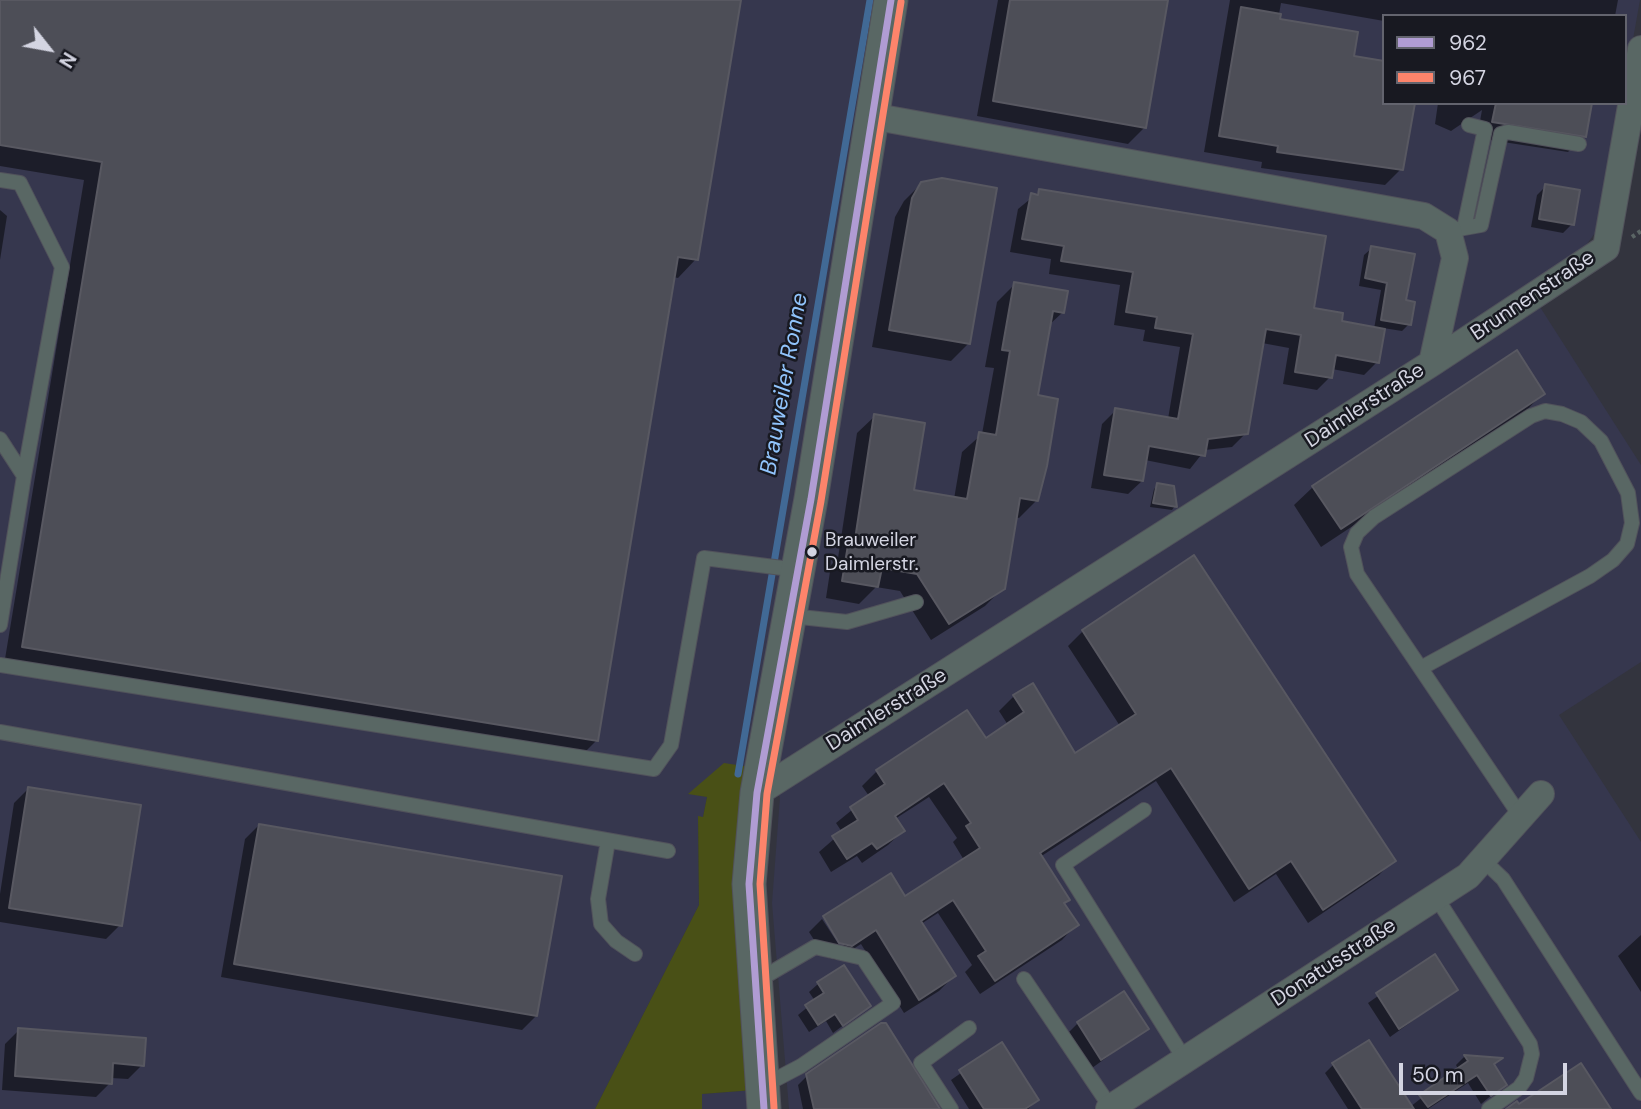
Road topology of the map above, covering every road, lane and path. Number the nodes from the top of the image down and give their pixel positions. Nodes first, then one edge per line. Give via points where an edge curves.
1 (891, 0) edge
2 (1641, 49) edge
3 (871, 117) junction
4 (1469, 125) dead end
5 (1578, 144) dead end
6 (0, 180) edge
7 (1456, 230) junction
8 (1432, 363) junction
9 (0, 439) edge
10 (24, 475) junction
11 (788, 568) junction
12 (916, 602) dead end
13 (791, 616) junction
14 (0, 625) edge
15 (0, 665) edge
16 (1421, 668) junction
17 (0, 732) edge
18 (757, 793) junction
19 (1541, 794) dead end
20 (1144, 810) dead end
21 (1521, 817) junction
22 (608, 841) junction
23 (668, 851) dead end
24 (1483, 860) junction
25 (1436, 897) junction
26 (635, 954) dead end
27 (1024, 979) dead end
28 (756, 982) junction
29 (969, 1028) dead end
30 (1185, 1060) junction
31 (1641, 1093) edge
32 (764, 1098) edge
33 (1110, 1108) edge
34 (951, 1109) edge
35 (1489, 1109) edge

1 - 3 street
2 - 8 street, Brunnenstraße via 1606,248
3 - 7 street via 1424,216
3 - 11 street
4 - 7 lane via 1485,129
5 - 7 lane via 1501,134 1481,225
6 - 10 lane via 20,183 62,267
7 - 8 street, Daimlerstraße via 1455,258
8 - 18 street, Daimlerstraße
9 - 10 lane
10 - 14 lane
11 - 13 street
11 - 15 lane via 704,558 671,745 654,769
12 - 13 lane via 847,622
13 - 18 street
16 - 16 lane via 1357,574 1351,547 1357,533 1374,517 1531,416 1545,411 1581,422 1601,442 1628,493 1632,523 1627,544 1590,576
16 - 21 lane
17 - 22 lane
18 - 28 street via 749,884
19 - 21 street, Donatusstraße
20 - 30 lane via 1063,865
21 - 24 street, Donatusstraße
22 - 23 lane
22 - 26 lane via 598,899 601,924
24 - 25 street, Donatusstraße
24 - 31 lane via 1503,879
25 - 30 street, Donatusstraße
25 - 35 lane via 1530,1044 1526,1078
27 - 33 lane
28 - 32 street
28 - 32 lane via 815,947 863,958 893,1003 801,1066
29 - 34 lane via 921,1063
30 - 33 street, Donatusstraße

